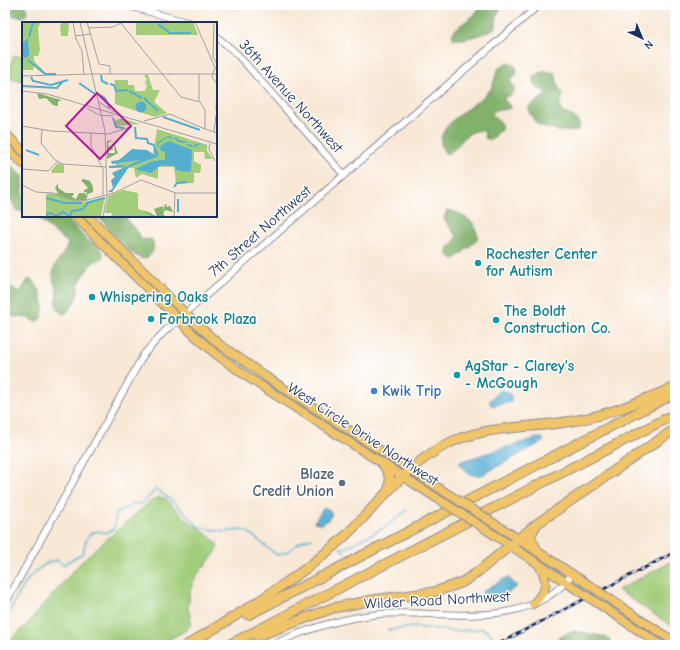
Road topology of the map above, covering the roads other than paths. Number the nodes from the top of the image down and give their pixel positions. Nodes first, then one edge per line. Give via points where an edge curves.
1 (124, 5) edge
2 (539, 5) edge
3 (186, 22) edge
4 (217, 37) edge
5 (5, 133) edge
6 (5, 146) edge
7 (22, 150) edge
8 (22, 163) edge
9 (344, 175) junction
10 (76, 217) edge
11 (89, 217) edge
12 (185, 313) junction
13 (178, 319) junction
14 (675, 387) edge
15 (675, 393) edge
16 (675, 414) edge
17 (675, 429) edge
18 (382, 463) junction
19 (410, 470) junction
20 (402, 477) junction
21 (388, 492) junction
22 (538, 522) junction
23 (517, 538) junction
24 (509, 545) junction
25 (537, 551) junction
26 (539, 564) junction
27 (572, 574) junction
28 (566, 582) junction
29 (5, 604) edge
30 (533, 604) junction
31 (675, 642) edge
32 (187, 645) edge
33 (191, 645) edge
34 (228, 645) edge
35 (236, 645) edge
36 (272, 645) edge
37 (661, 645) edge

1 - 3 street
2 - 9 street, 7th Street Northwest
4 - 9 street, 36th Avenue Northwest via 236,53
5 - 7 main road
6 - 8 main road
9 - 12 street, 7th Street Northwest
10 - 13 main road, West Circle Drive Northwest
11 - 12 main road, West Circle Drive Northwest
12 - 13 street, 7th Street Northwest
12 - 19 main road, West Circle Drive Northwest via 209,336 237,357
13 - 18 main road, West Circle Drive Northwest via 231,365
13 - 29 street, 7th Street Northwest via 144,354
14 - 19 highway via 624,408 587,418 469,435 440,448
15 - 33 highway
16 - 34 highway
17 - 22 highway
18 - 20 main road, West Circle Drive Northwest
18 - 21 highway via 389,476
19 - 20 highway
19 - 23 main road, West Circle Drive Northwest, bridge
20 - 21 highway
20 - 24 main road, West Circle Drive Northwest, bridge
21 - 32 highway via 344,537 295,577
22 - 23 highway
22 - 25 highway via 530,536
23 - 24 highway
23 - 25 main road, West Circle Drive Northwest
24 - 26 main road, West Circle Drive Northwest
24 - 35 highway via 475,574 449,588 428,594 333,608
25 - 27 main road, West Circle Drive Northwest
26 - 28 main road, West Circle Drive Northwest
26 - 30 main road via 546,579 546,588
27 - 28 street, Wilder Road Northwest
27 - 31 main road, West Circle Drive Northwest, bridge
28 - 30 street, Wilder Road Northwest
28 - 37 main road, West Circle Drive Northwest, bridge
30 - 36 street, Wilder Road Northwest via 499,613 409,613 358,617 309,630

